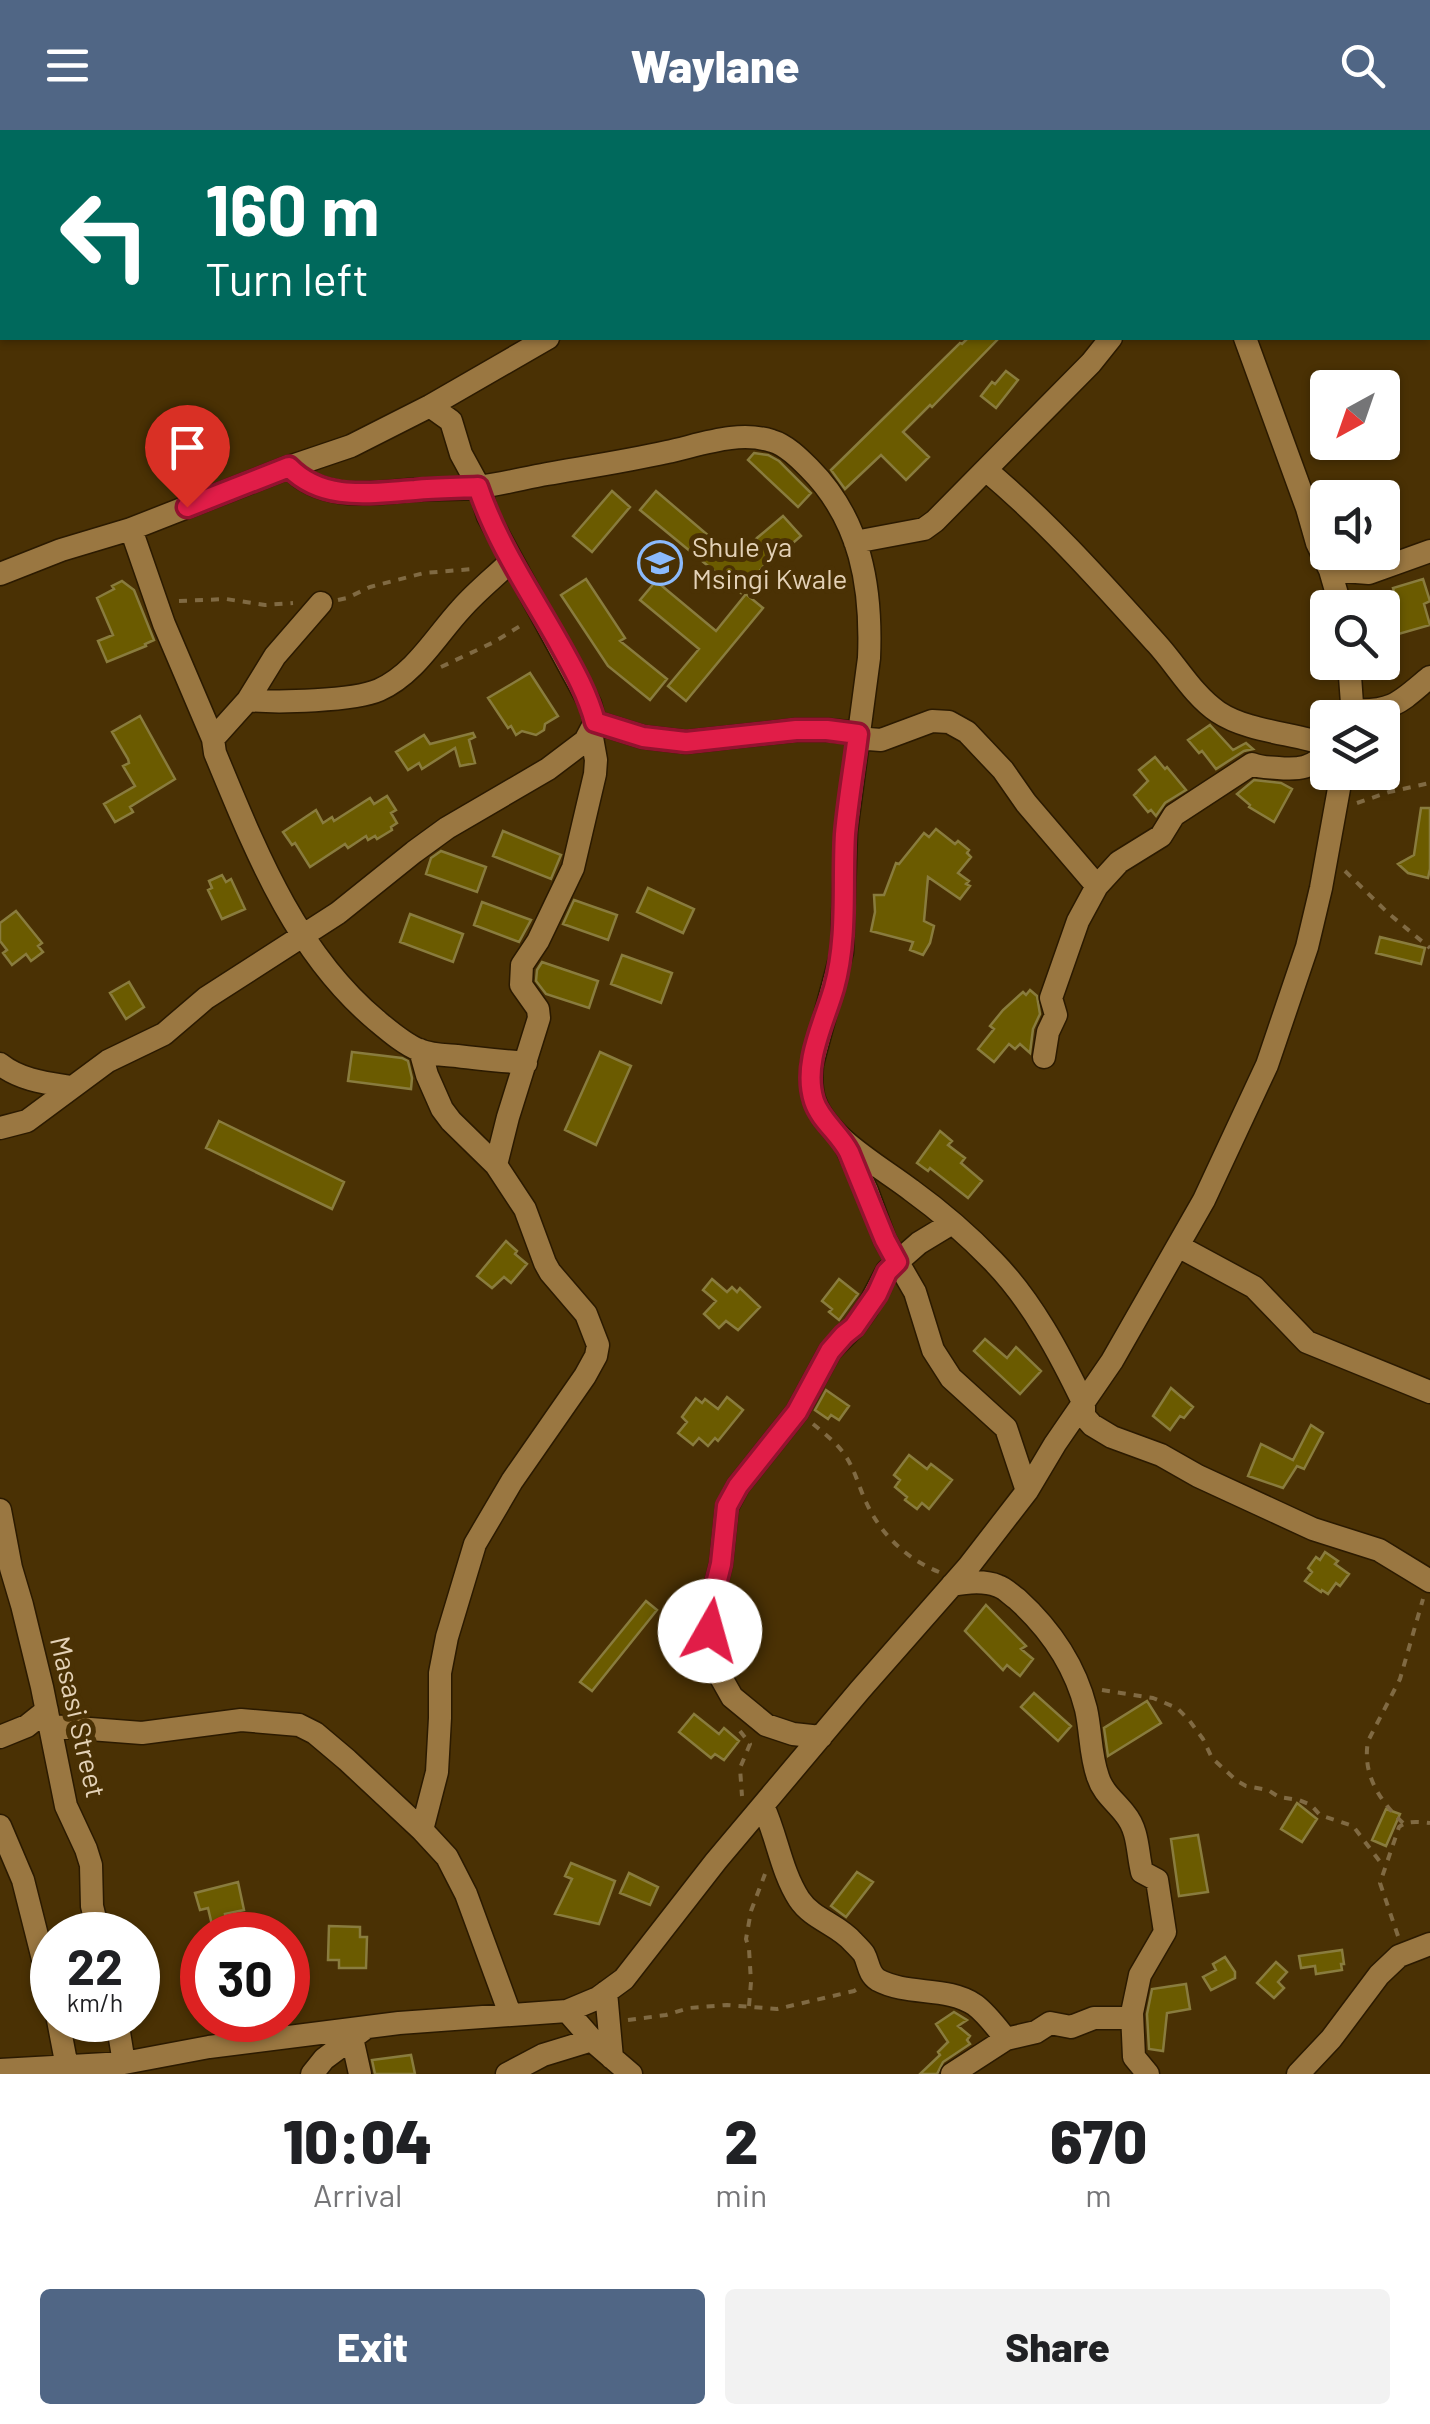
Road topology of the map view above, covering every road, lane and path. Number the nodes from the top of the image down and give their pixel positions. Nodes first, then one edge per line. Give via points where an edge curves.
1 (545, 340) edge
2 (1109, 340) edge
3 (1246, 340) edge
4 (430, 406) junction
5 (289, 467) junction
6 (986, 470) junction
7 (478, 487) junction
8 (1310, 515) edge
9 (130, 529) junction
10 (855, 542) junction
11 (1430, 552) edge
12 (1400, 563) edge
13 (506, 566) dead end
14 (1330, 570) joint
15 (1381, 570) edge
16 (0, 574) edge
17 (1336, 590) edge
18 (321, 603) dead end
19 (543, 614) junction
20 (436, 669) dead end
21 (1430, 677) edge
22 (248, 700) junction
23 (1400, 701) edge
24 (593, 727) junction
25 (858, 734) junction
26 (213, 739) junction
27 (1310, 744) edge
28 (1310, 765) edge
29 (1430, 783) edge
30 (1339, 790) edge
31 (1335, 810) junction
32 (1327, 853) junction
33 (1097, 886) junction
34 (303, 938) junction
35 (1430, 948) edge
36 (420, 1050) junction
37 (1044, 1057) dead end
38 (526, 1062) junction
39 (0, 1064) edge
40 (70, 1087) junction
41 (0, 1128) edge
42 (842, 1138) junction
43 (496, 1165) junction
44 (952, 1223) junction
45 (1178, 1246) junction
46 (897, 1262) junction
47 (1430, 1392) edge
48 (1084, 1404) junction
49 (797, 1412) junction
50 (1027, 1491) junction
51 (0, 1510) edge
52 (1429, 1581) edge
53 (955, 1582) junction
54 (1078, 1684) junction
55 (44, 1722) junction
56 (735, 1725) dead end
57 (0, 1737) edge
58 (821, 1738) junction
59 (752, 1804) junction
60 (1430, 1823) edge
61 (1403, 1824) junction
62 (0, 1826) edge
63 (422, 1830) junction
64 (777, 1846) junction
65 (1384, 1867) junction
66 (31, 1912) edge
67 (94, 1912) edge
68 (1430, 1944) edge
69 (1395, 1960) junction
70 (875, 1978) junction
71 (606, 1992) junction
72 (749, 2008) junction
73 (567, 2011) junction
74 (510, 2014) junction
75 (1132, 2018) junction
76 (609, 2022) junction
77 (359, 2033) junction
78 (1006, 2039) junction
79 (592, 2040) junction
80 (62, 2042) edge
81 (612, 2058) junction
82 (124, 2066) edge
83 (67, 2067) junction
84 (0, 2070) edge
85 (1144, 2072) edge
86 (312, 2074) edge
87 (360, 2074) edge
88 (507, 2074) edge
89 (631, 2074) edge
90 (952, 2074) edge
91 (1298, 2074) edge

1 - 4 street
2 - 6 street
3 - 8 street
4 - 5 street via 351,446
4 - 7 street via 450,421
5 - 7 street via 310,484 338,492
5 - 9 street
6 - 10 street via 924,529
6 - 27 street via 1081,561 1218,712
7 - 10 street via 754,438 798,456 838,501
7 - 19 street
9 - 16 street
9 - 26 street
10 - 25 street via 869,594 870,630
11 - 12 street
13 - 22 street via 417,661 379,690 341,698
14 - 15 street
14 - 17 street
18 - 22 street
19 - 20 path
19 - 24 street via 590,704
21 - 23 street
22 - 26 street
24 - 25 street via 673,741 796,730
24 - 34 street via 548,769 447,828
24 - 38 street via 595,774 573,868 520,974 540,1018
25 - 33 street via 881,740 932,721 960,726
25 - 42 street via 842,952 811,1080 818,1108
26 - 34 street via 256,848
28 - 33 street via 1252,764 1174,814 1161,836 1119,862
29 - 31 path
30 - 31 street
31 - 32 street
32 - 35 path
32 - 45 street via 1307,947 1267,1064
33 - 37 street via 1051,998 1056,1015
34 - 36 street via 348,996
34 - 40 street via 206,998 164,1034
36 - 38 street
36 - 43 street via 442,1109
38 - 43 street
39 - 40 street
40 - 41 street via 26,1121
42 - 44 street
42 - 46 street
43 - 63 street via 526,1210 550,1272 586,1314 597,1350 475,1544 440,1673 437,1772
44 - 46 street
44 - 48 street via 1026,1303
45 - 47 street via 1254,1287 1307,1342
45 - 48 street
46 - 49 street via 830,1351
46 - 50 street via 941,1364 1006,1428
48 - 50 street
48 - 52 street via 1084,1416 1112,1437 1299,1523 1379,1550
49 - 53 path via 842,1451 868,1506 902,1550
49 - 58 street via 727,1506 710,1631 718,1674 732,1697 766,1725
50 - 53 street
51 - 55 street, Masasi Street
52 - 61 path via 1400,1679 1366,1750 1374,1787
53 - 54 street via 1007,1591 1054,1638
53 - 58 street
54 - 65 path via 1176,1708 1237,1782 1299,1800 1352,1826
54 - 75 street via 1098,1780 1135,1831 1142,1872 1157,1880 1163,1912 1164,1932 1140,1975
55 - 57 street
55 - 63 street via 142,1733 241,1720 299,1725
55 - 67 street, Masasi Street via 66,1806 91,1865
56 - 59 path via 750,1744 740,1768
58 - 59 street
59 - 64 street via 771,1823
59 - 71 street via 716,1861 624,1979
60 - 61 path
61 - 65 path
62 - 66 street
63 - 74 street via 447,1857 466,1894
64 - 70 street via 800,1902 850,1937
64 - 72 path via 746,1938
65 - 69 path via 1380,1883 1398,1932
68 - 69 street
69 - 91 street
70 - 72 path via 844,1994 777,2009
70 - 78 street via 973,2003
71 - 73 street
71 - 76 street
72 - 76 path via 690,2008
73 - 74 street
73 - 79 street
74 - 77 street via 400,2022
75 - 78 street via 1050,2024
75 - 85 street via 1134,2057
76 - 81 street
77 - 82 street via 209,2048
77 - 86 street
77 - 87 street
78 - 90 street
79 - 81 street
79 - 88 street
80 - 83 street
81 - 89 street
82 - 83 street
83 - 84 street

